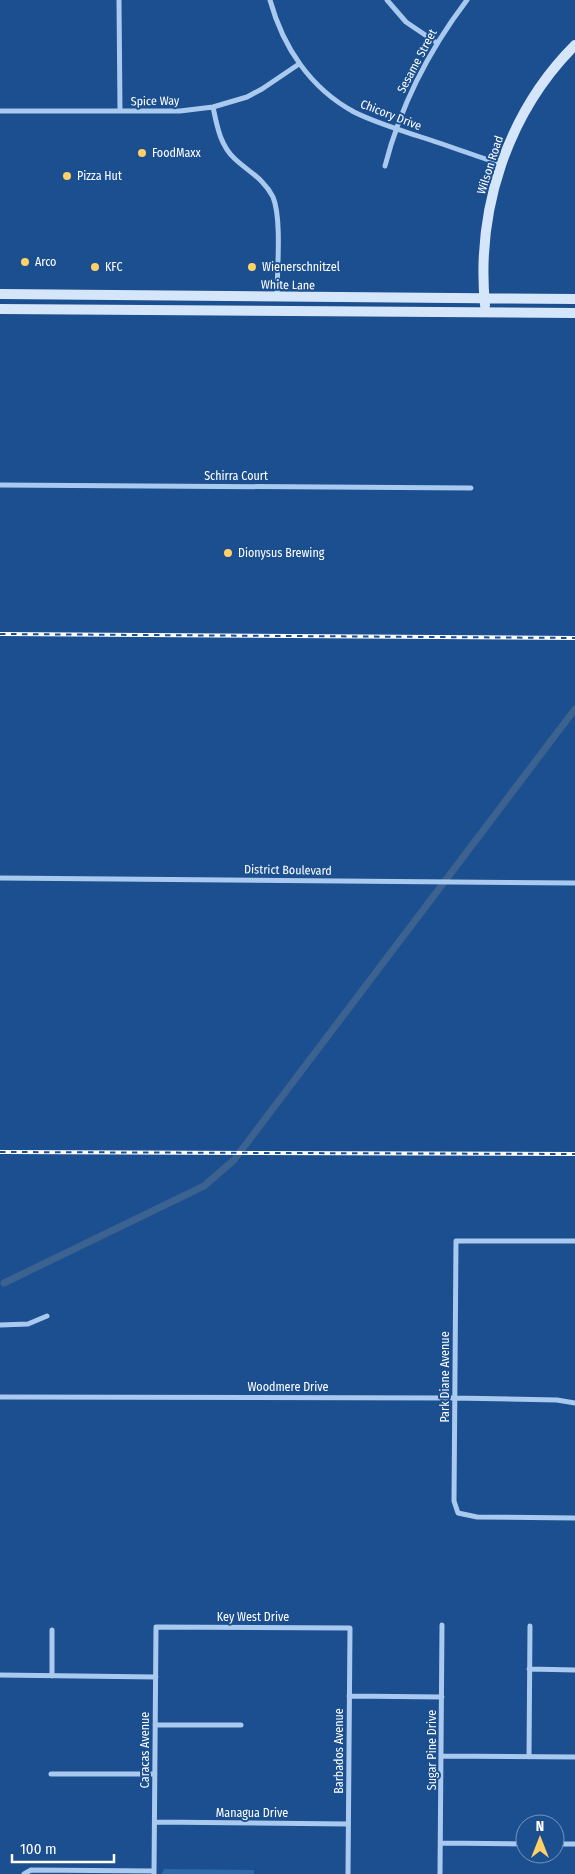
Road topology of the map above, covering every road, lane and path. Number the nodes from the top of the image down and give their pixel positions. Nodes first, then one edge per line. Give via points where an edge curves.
1 (119, 0) edge
2 (270, 0) edge
3 (387, 0) edge
4 (467, 0) edge
5 (437, 43) junction
6 (575, 45) edge
7 (299, 64) junction
8 (213, 107) junction
9 (0, 111) edge
10 (120, 111) junction
11 (396, 128) junction
12 (501, 164) junction
13 (385, 166) dead end
14 (0, 294) edge
15 (135, 295) junction
16 (193, 296) junction
17 (277, 296) junction
18 (329, 298) junction
19 (484, 298) junction
20 (575, 299) edge
21 (0, 309) edge
22 (88, 310) junction
23 (140, 310) junction
24 (209, 310) junction
25 (277, 311) junction
26 (485, 313) junction
27 (575, 313) edge
28 (0, 484) edge
29 (471, 488) dead end
30 (0, 878) edge
31 (575, 883) edge
32 (575, 1241) edge
33 (47, 1316) dead end
34 (0, 1325) edge
35 (0, 1397) edge
36 (454, 1398) junction
37 (575, 1402) edge
38 (575, 1518) edge
39 (442, 1625) dead end
40 (530, 1626) dead end
41 (156, 1627) joint
42 (350, 1628) joint
43 (52, 1630) dead end
44 (529, 1669) junction
45 (575, 1670) edge
46 (0, 1675) edge
47 (52, 1676) junction
48 (156, 1677) junction
49 (349, 1696) junction
50 (442, 1697) junction
51 (155, 1725) junction
52 (241, 1725) dead end
53 (442, 1756) junction
54 (529, 1756) junction
55 (575, 1757) edge
56 (51, 1774) dead end
57 (155, 1774) junction
58 (155, 1822) junction
59 (348, 1824) junction
60 (441, 1843) junction
61 (515, 1844) edge
62 (53, 1872) edge
63 (154, 1872) edge
64 (24, 1874) edge
65 (348, 1874) edge
66 (440, 1874) edge

1 - 10 street
2 - 7 street, Chicory Drive via 282,36
3 - 5 street via 406,22
4 - 5 street, Sesame Street
5 - 11 street, Sesame Street
6 - 12 main road, Wilson Road via 528,105
7 - 8 street, Spice Way via 247,97
7 - 11 street, Chicory Drive via 342,104 371,120
8 - 10 street, Spice Way via 180,111
8 - 17 street via 228,152 261,180 273,198 278,218
9 - 10 street, Spice Way
11 - 12 street, Chicory Drive
11 - 13 street, Sesame Street
12 - 19 main road, Wilson Road via 486,229
14 - 15 main road, White Lane
15 - 16 main road, White Lane
15 - 22 main road via 128,304
16 - 17 main road, White Lane
16 - 23 main road via 145,304
17 - 18 main road, White Lane
17 - 24 main road via 272,303
18 - 19 main road, White Lane
18 - 25 main road via 324,303 285,305
19 - 20 main road, White Lane
19 - 26 main road, Wilson Road
21 - 22 main road
22 - 23 main road
23 - 24 main road
24 - 25 main road
25 - 26 main road
26 - 27 main road
28 - 29 street, Schirra Court
30 - 31 street, District Boulevard
32 - 36 street, Park Diane Avenue via 456,1241
33 - 34 street via 28,1324
35 - 36 street, Woodmere Drive
36 - 37 street, Woodmere Drive
36 - 38 street, Park Diane Avenue via 454,1501 458,1513 477,1517
39 - 50 street, Sugar Pine Drive
40 - 44 street
41 - 42 street, Key West Drive
41 - 48 street, Caracas Avenue
42 - 49 street, Barbados Avenue
43 - 47 street
44 - 45 street
44 - 54 street
46 - 47 street
47 - 48 street
48 - 51 street, Caracas Avenue
49 - 50 street
49 - 59 street, Barbados Avenue
50 - 53 street, Sugar Pine Drive
51 - 52 street
51 - 57 street, Caracas Avenue
53 - 54 street
53 - 60 street, Sugar Pine Drive
54 - 55 street
56 - 57 street
57 - 58 street, Caracas Avenue
58 - 59 street, Managua Drive
58 - 63 street, Caracas Avenue
59 - 65 street, Barbados Avenue
60 - 61 street
60 - 66 street, Sugar Pine Drive
62 - 63 street
62 - 64 street via 31,1870

